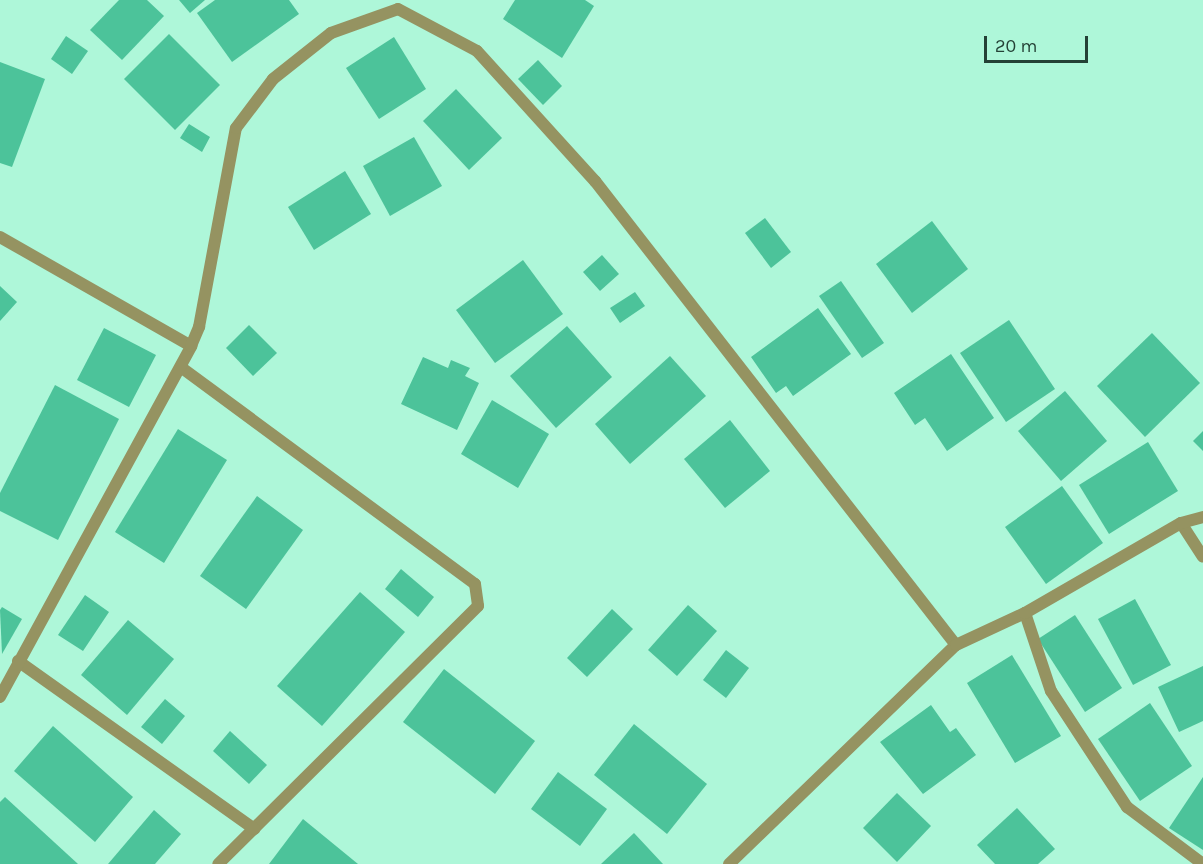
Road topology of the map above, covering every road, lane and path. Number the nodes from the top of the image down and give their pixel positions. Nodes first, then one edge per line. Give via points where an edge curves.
1 (0, 237) edge
2 (191, 346) junction
3 (182, 368) junction
4 (1203, 517) edge
5 (1181, 523) junction
6 (1203, 557) edge
7 (1025, 613) junction
8 (956, 645) junction
9 (18, 661) junction
10 (0, 697) edge
11 (254, 829) junction
12 (218, 864) edge
13 (729, 864) edge
14 (1203, 864) edge

1 - 2 street
2 - 3 street
2 - 8 street via 199,327 236,128 273,79 331,33 398,9 477,51 595,181
3 - 9 street
3 - 11 street via 475,584 478,606 472,613
4 - 5 street
5 - 6 street
5 - 7 street
7 - 8 street
7 - 14 street via 1051,691 1127,807
8 - 13 street
9 - 10 street
9 - 11 street
11 - 12 street

